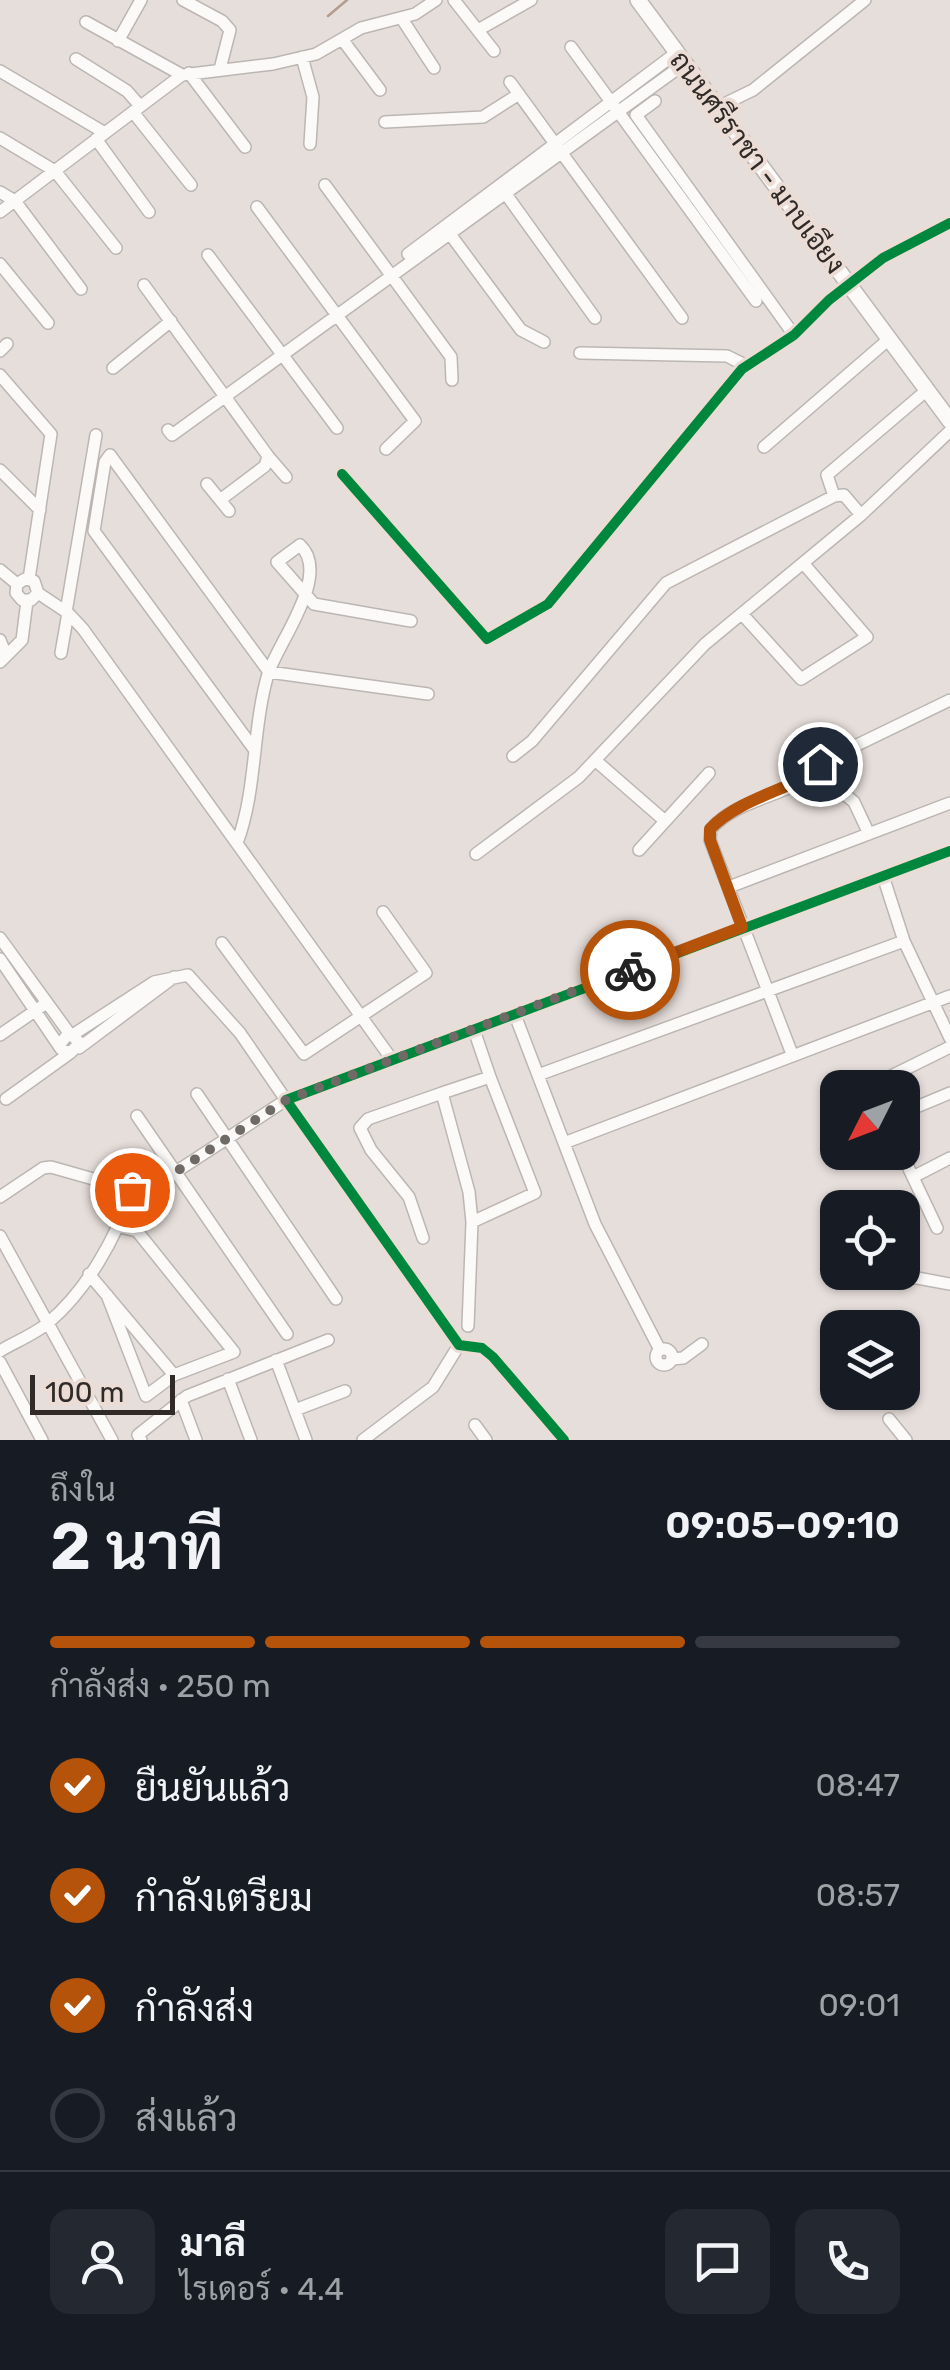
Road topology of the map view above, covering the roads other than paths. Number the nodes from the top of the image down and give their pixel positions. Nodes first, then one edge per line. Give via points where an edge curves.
1 (141, 0) edge
2 (183, 0) edge
3 (436, 0) edge
4 (454, 0) edge
5 (531, 0) edge
6 (638, 0) edge
7 (865, 0) edge
8 (402, 19) junction
9 (86, 22) dead end
10 (478, 30) junction
11 (342, 39) junction
12 (118, 40) junction
13 (571, 47) dead end
14 (494, 51) dead end
15 (302, 57) junction
16 (681, 58) junction
17 (76, 59) dead end
18 (434, 68) dead end
19 (220, 69) junction
20 (0, 70) edge
21 (186, 74) junction
22 (510, 82) dead end
23 (380, 90) dead end
24 (519, 94) junction
25 (655, 101) dead end
26 (616, 106) junction
27 (718, 106) junction
28 (137, 109) junction
29 (385, 122) dead end
30 (100, 136) junction
31 (0, 138) edge
32 (310, 144) dead end
33 (246, 147) dead end
34 (559, 149) junction
35 (56, 170) junction
36 (325, 185) dead end
37 (190, 186) dead end
38 (503, 190) junction
39 (0, 192) edge
40 (15, 201) junction
41 (257, 206) dead end
42 (0, 212) edge
43 (148, 212) dead end
44 (950, 223) edge
45 (447, 230) junction
46 (116, 248) dead end
47 (208, 255) dead end
48 (0, 264) edge
49 (389, 273) junction
50 (849, 284) junction
51 (144, 285) dead end
52 (81, 289) dead end
53 (756, 301) dead end
54 (334, 313) junction
55 (595, 318) dead end
56 (682, 318) dead end
57 (170, 320) junction
58 (48, 322) dead end
59 (794, 335) junction
60 (889, 339) junction
61 (544, 342) dead end
62 (279, 354) junction
63 (580, 354) dead end
64 (747, 366) junction
65 (113, 368) dead end
66 (0, 375) edge
67 (452, 380) dead end
68 (926, 390) junction
69 (224, 394) junction
70 (948, 415) edge
71 (337, 428) dead end
72 (950, 431) edge
73 (96, 436) dead end
74 (764, 446) dead end
75 (386, 448) dead end
76 (268, 456) junction
77 (0, 470) edge
78 (342, 474) dead end
79 (286, 477) dead end
80 (207, 484) dead end
81 (834, 496) junction
82 (220, 500) junction
83 (40, 510) junction
84 (229, 512) dead end
85 (861, 515) junction
86 (803, 563) junction
87 (0, 570) edge
88 (23, 581) junction
89 (32, 597) junction
90 (67, 612) junction
91 (742, 614) junction
92 (411, 621) dead end
93 (0, 640) edge
94 (61, 653) dead end
95 (3, 658) edge
96 (269, 672) junction
97 (428, 694) dead end
98 (950, 700) edge
99 (254, 749) junction
100 (513, 756) dead end
101 (595, 760) junction
102 (818, 772) junction
103 (709, 773) dead end
104 (950, 803) edge
105 (665, 822) junction
106 (869, 834) junction
107 (237, 844) junction
108 (639, 850) dead end
109 (950, 851) edge
110 (476, 854) dead end
111 (883, 876) junction
112 (729, 887) junction
113 (383, 912) dead end
114 (742, 927) junction
115 (0, 938) edge
116 (904, 941) junction
117 (222, 943) dead end
118 (4, 960) edge
119 (177, 974) junction
120 (768, 988) junction
121 (950, 996) edge
122 (930, 1003) junction
123 (41, 1006) junction
124 (360, 1015) junction
125 (515, 1015) junction
126 (474, 1030) junction
127 (72, 1033) junction
128 (0, 1035) edge
129 (950, 1038) edge
130 (60, 1044) junction
131 (950, 1047) edge
132 (75, 1050) junction
133 (792, 1054) junction
134 (393, 1061) junction
135 (903, 1070) edge
136 (538, 1075) junction
137 (490, 1077) junction
138 (442, 1093) junction
139 (950, 1093) edge
140 (198, 1094) dead end
141 (6, 1100) dead end
142 (286, 1100) junction
143 (920, 1106) edge
144 (137, 1116) dead end
145 (228, 1138) junction
146 (564, 1143) junction
147 (950, 1158) edge
148 (909, 1170) edge
149 (174, 1174) junction
150 (912, 1177) junction
151 (137, 1191) junction
152 (0, 1197) edge
153 (472, 1222) junction
154 (125, 1228) junction
155 (937, 1228) dead end
156 (0, 1236) edge
157 (422, 1238) dead end
158 (89, 1274) junction
159 (920, 1278) edge
160 (950, 1284) edge
161 (106, 1295) junction
162 (336, 1299) dead end
163 (47, 1324) junction
164 (468, 1326) dead end
165 (287, 1334) dead end
166 (328, 1340) dead end
167 (702, 1344) dead end
168 (458, 1345) junction
169 (0, 1350) edge
170 (276, 1360) junction
171 (0, 1362) edge
172 (174, 1375) junction
173 (228, 1379) junction
174 (346, 1391) dead end
175 (181, 1400) junction
176 (295, 1410) junction
177 (890, 1419) dead end
178 (474, 1425) dead end
179 (42, 1440) edge
180 (112, 1440) edge
181 (140, 1440) edge
182 (196, 1440) edge
183 (252, 1440) edge
184 (306, 1440) edge
185 (364, 1440) edge
186 (486, 1440) edge
187 (564, 1440) edge
188 (906, 1440) edge

1 - 12 street
2 - 19 street via 230,30
3 - 8 street
4 - 10 street
5 - 10 street
6 - 16 main road, ถนนศรีราชา - มาบเอียง
7 - 27 street via 753,90
8 - 11 street
8 - 18 street
9 - 12 street
10 - 14 street
11 - 15 street
11 - 23 street
12 - 21 street
13 - 26 street
15 - 19 street
15 - 32 street via 313,97
16 - 26 street
16 - 27 main road, ถนนศรีราชา - มาบเอียง
17 - 28 street via 127,91
19 - 21 street
20 - 30 street
21 - 28 street
21 - 33 street
22 - 24 street
24 - 29 street via 483,117
24 - 34 street
25 - 59 street via 636,115
26 - 34 street
26 - 53 street
27 - 50 main road, ถนนศรีราชา - มาบเอียง
28 - 30 street
28 - 37 street
30 - 35 street
30 - 43 street
31 - 35 street
34 - 38 street
34 - 56 street
35 - 40 street
35 - 46 street
36 - 49 street
38 - 45 street
38 - 55 street
39 - 40 street
40 - 42 street
40 - 52 street
41 - 54 street
44 - 50 street
45 - 49 street
45 - 61 street via 521,330
47 - 62 street
48 - 58 street
49 - 54 street
49 - 67 street via 451,357
50 - 59 street
50 - 60 main road, ถนนศรีราชา - มาบเอียง
51 - 57 street
54 - 62 street
54 - 75 street via 415,421
57 - 65 street
57 - 69 street
59 - 64 street
60 - 68 main road, ถนนศรีราชา - มาบเอียง
60 - 74 street
62 - 69 street
62 - 71 street
63 - 64 street via 727,356
64 - 78 street via 548,604 488,639
66 - 83 street via 51,434
68 - 70 main road, ถนนศรีราชา - มาบเอียง
68 - 81 street via 827,475
69 - 76 street
72 - 85 street
73 - 90 street
76 - 79 street
76 - 82 street via 265,466
77 - 83 street
80 - 82 street
81 - 85 street via 844,495
81 - 100 street via 666,583
82 - 84 street
83 - 88 street
85 - 86 street
86 - 91 street
86 - 91 street via 868,636 800,679
87 - 88 street
88 - 89 street via 37,584
88 - 89 street via 16,593
89 - 90 street
89 - 95 street via 22,640
90 - 94 street
90 - 107 street
91 - 101 street
92 - 96 street via 304,598
93 - 95 street
96 - 97 street
96 - 99 street
96 - 99 street via 110,455 94,531
98 - 102 street via 826,760
99 - 107 street
101 - 105 street
101 - 110 street
102 - 106 street via 854,802
102 - 112 street via 710,829
103 - 105 street
104 - 106 street
105 - 108 street
106 - 112 street
107 - 124 street
109 - 111 street
111 - 114 street
111 - 116 street
112 - 114 street
113 - 124 street via 426,973
114 - 120 street
114 - 125 street
115 - 118 street
116 - 120 street
116 - 122 street
117 - 124 street via 304,1054
118 - 123 street
119 - 127 street
119 - 132 street
119 - 142 street via 197,980
120 - 133 street
120 - 136 street
121 - 122 street
122 - 129 street
122 - 133 street
123 - 127 street
123 - 128 street
123 - 130 street
124 - 134 street
125 - 126 street
125 - 136 street
126 - 134 street
126 - 137 street
127 - 130 street
127 - 132 street
130 - 132 street
131 - 135 street
132 - 141 street
133 - 146 street
134 - 142 street
136 - 146 street
137 - 138 street
137 - 153 street via 534,1193
138 - 153 street
138 - 157 street via 368,1119 360,1128 409,1196
139 - 143 street
140 - 145 street
142 - 145 street
142 - 168 street
144 - 149 street
145 - 149 street
145 - 162 street
146 - 167 street via 595,1224 660,1350 660,1364
147 - 150 street
148 - 150 street
149 - 151 street
149 - 165 street
150 - 155 street
151 - 152 street via 51,1167
151 - 154 street
153 - 164 street
154 - 158 street
154 - 172 street via 137,1231 234,1352
156 - 163 street
158 - 161 street
158 - 163 street
159 - 160 street
161 - 172 street
161 - 172 street via 146,1396
163 - 169 street
163 - 180 street
166 - 170 street
168 - 185 street via 433,1387
168 - 187 street via 493,1357
170 - 173 street
170 - 176 street
171 - 179 street
173 - 175 street
173 - 183 street
174 - 176 street
175 - 181 street via 138,1434
175 - 182 street
176 - 184 street
177 - 188 street
178 - 186 street

